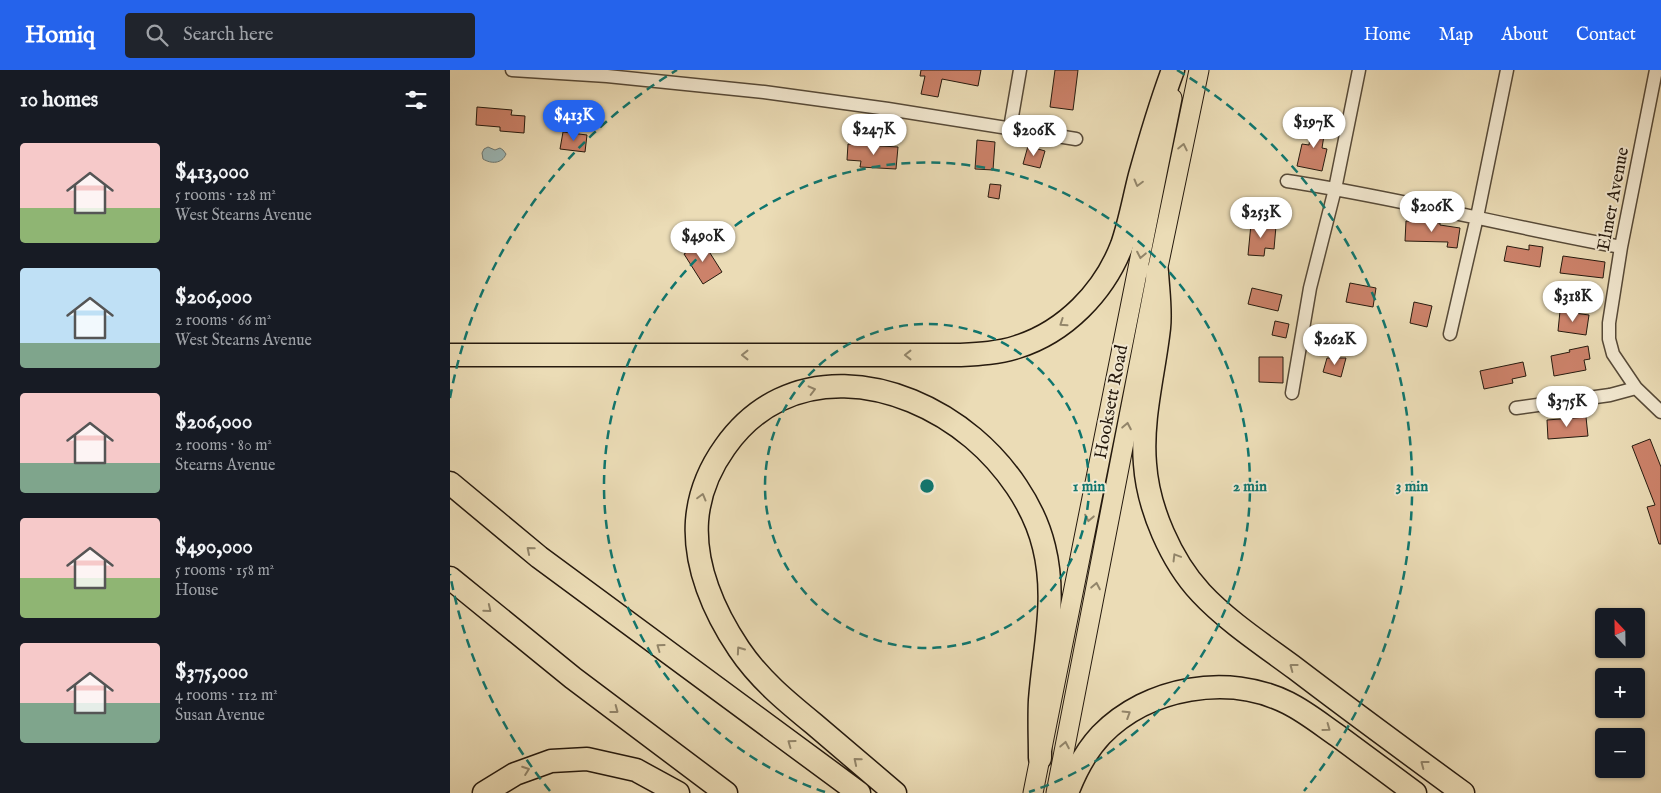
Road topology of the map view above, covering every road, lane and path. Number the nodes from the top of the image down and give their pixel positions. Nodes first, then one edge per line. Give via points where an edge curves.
1 (512, 70) edge
2 (1020, 70) edge
3 (1175, 70) edge
4 (1198, 70) edge
5 (1359, 70) edge
6 (1507, 70) edge
7 (1655, 71) edge
8 (1010, 128) junction
9 (1076, 139) dead end
10 (1288, 182) dead end
11 (1335, 188) junction
12 (1477, 217) junction
13 (1621, 247) junction
14 (1157, 272) junction
15 (1450, 334) dead end
16 (450, 355) edge
17 (1636, 388) junction
18 (1292, 393) dead end
19 (1516, 408) dead end
20 (1661, 412) edge
21 (450, 483) edge
22 (450, 578) edge
23 (1040, 758) junction
24 (484, 793) edge
25 (678, 793) edge
26 (726, 793) edge
27 (859, 793) edge
28 (895, 793) edge
29 (1033, 793) edge
30 (1056, 793) edge
31 (1067, 793) edge
32 (1415, 793) edge
33 (1463, 793) edge

1 - 8 street via 764,92
2 - 8 street
3 -> 16 highway via 1158,108 1122,244 1109,272 1090,299 1070,319 1016,348 960,355
3 -> 23 main road, Hooksett Road
14 -> 4 main road, Hooksett Road
5 - 11 street
6 - 12 street
7 - 13 street, Elmer Avenue
8 - 9 street
10 - 11 street
11 - 12 street
11 - 18 street via 1310,288
12 - 13 street
12 - 15 street
13 - 17 street, Elmer Avenue via 1609,339 1614,354
30 -> 14 main road, Hooksett Road
33 -> 14 highway via 1218,609 1184,572 1158,521 1144,464 1160,326
17 - 19 street via 1610,395
17 - 20 street, Elmer Avenue
27 -> 21 highway via 539,557
22 -> 26 highway via 573,678
28 -> 23 highway via 790,704 762,678 740,651 712,599 698,548 700,499 709,474 736,432 775,402 824,386 891,393 943,416 984,447 1016,485 1044,547 1050,583 1051,605 1040,701
23 - 29 main road, Hooksett Road
24 -> 25 highway via 515,774 551,761 587,759 636,770
31 -> 32 highway via 1086,754 1120,718 1140,705 1165,696 1215,687 1241,688 1287,703 1312,717

